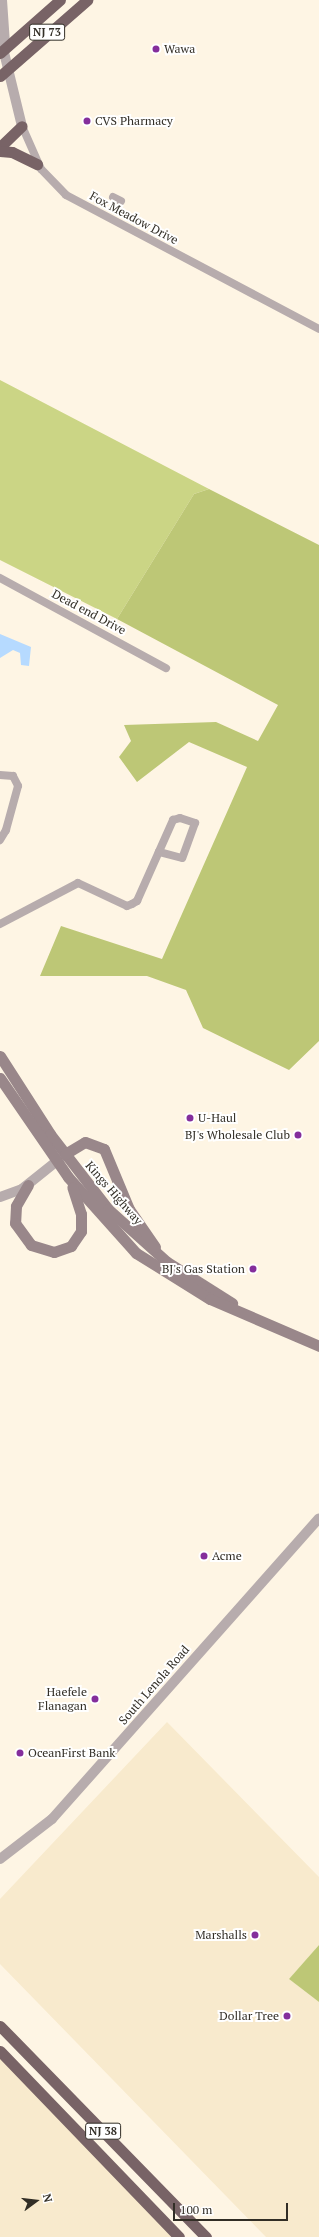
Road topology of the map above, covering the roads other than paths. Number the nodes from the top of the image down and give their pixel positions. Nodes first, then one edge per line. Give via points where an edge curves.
1 (2, 0) edge
2 (60, 0) edge
3 (87, 0) edge
4 (0, 36) edge
5 (3, 50) edge
6 (10, 66) junction
7 (0, 76) edge
8 (22, 126) junction
9 (0, 147) edge
10 (0, 151) edge
11 (37, 164) junction
12 (319, 329) edge
13 (0, 578) edge
14 (166, 668) dead end
15 (0, 775) edge
16 (0, 840) edge
17 (159, 852) junction
18 (0, 924) edge
19 (0, 1056) edge
20 (0, 1078) edge
21 (65, 1154) junction
22 (56, 1162) junction
23 (68, 1177) junction
24 (28, 1185) junction
25 (0, 1197) edge
26 (165, 1260) junction
27 (243, 1312) junction
28 (319, 1346) edge
29 (319, 1518) edge
30 (0, 1859) edge
31 (0, 2026) edge
32 (0, 2051) edge
33 (179, 2237) edge
34 (206, 2237) edge

1 - 5 street
2 - 5 highway, NJ 73
3 - 6 highway, NJ 73
4 - 5 street
5 - 6 street, Fox Meadow Drive
6 - 7 highway, NJ 73
6 - 8 street, Fox Meadow Drive
8 - 9 highway
8 - 11 street, Fox Meadow Drive
10 - 11 highway via 12,152
11 - 12 street, Fox Meadow Drive via 51,183 71,199
13 - 14 street, Dead end Drive
15 - 16 street via 13,776 18,786 6,830
17 - 17 street via 173,820 180,818 195,823 182,858
17 - 18 street via 137,902 127,906 78,883
19 - 21 main road, Kings Highway
20 - 22 main road
21 - 22 street
21 - 26 main road, Kings Highway via 113,1213
21 - 26 main road via 85,1142 104,1149 129,1209
22 - 23 main road
22 - 24 street
23 - 24 main road via 82,1226 76,1241 60,1251 37,1248 18,1229 14,1211
23 - 27 main road, Kings Highway via 136,1252 196,1292
24 - 25 street
26 - 27 main road, Kings Highway
27 - 28 main road, Kings Highway
29 - 30 street, South Lenola Road via 52,1819
31 - 34 highway, NJ 38
32 - 33 highway, NJ 38

